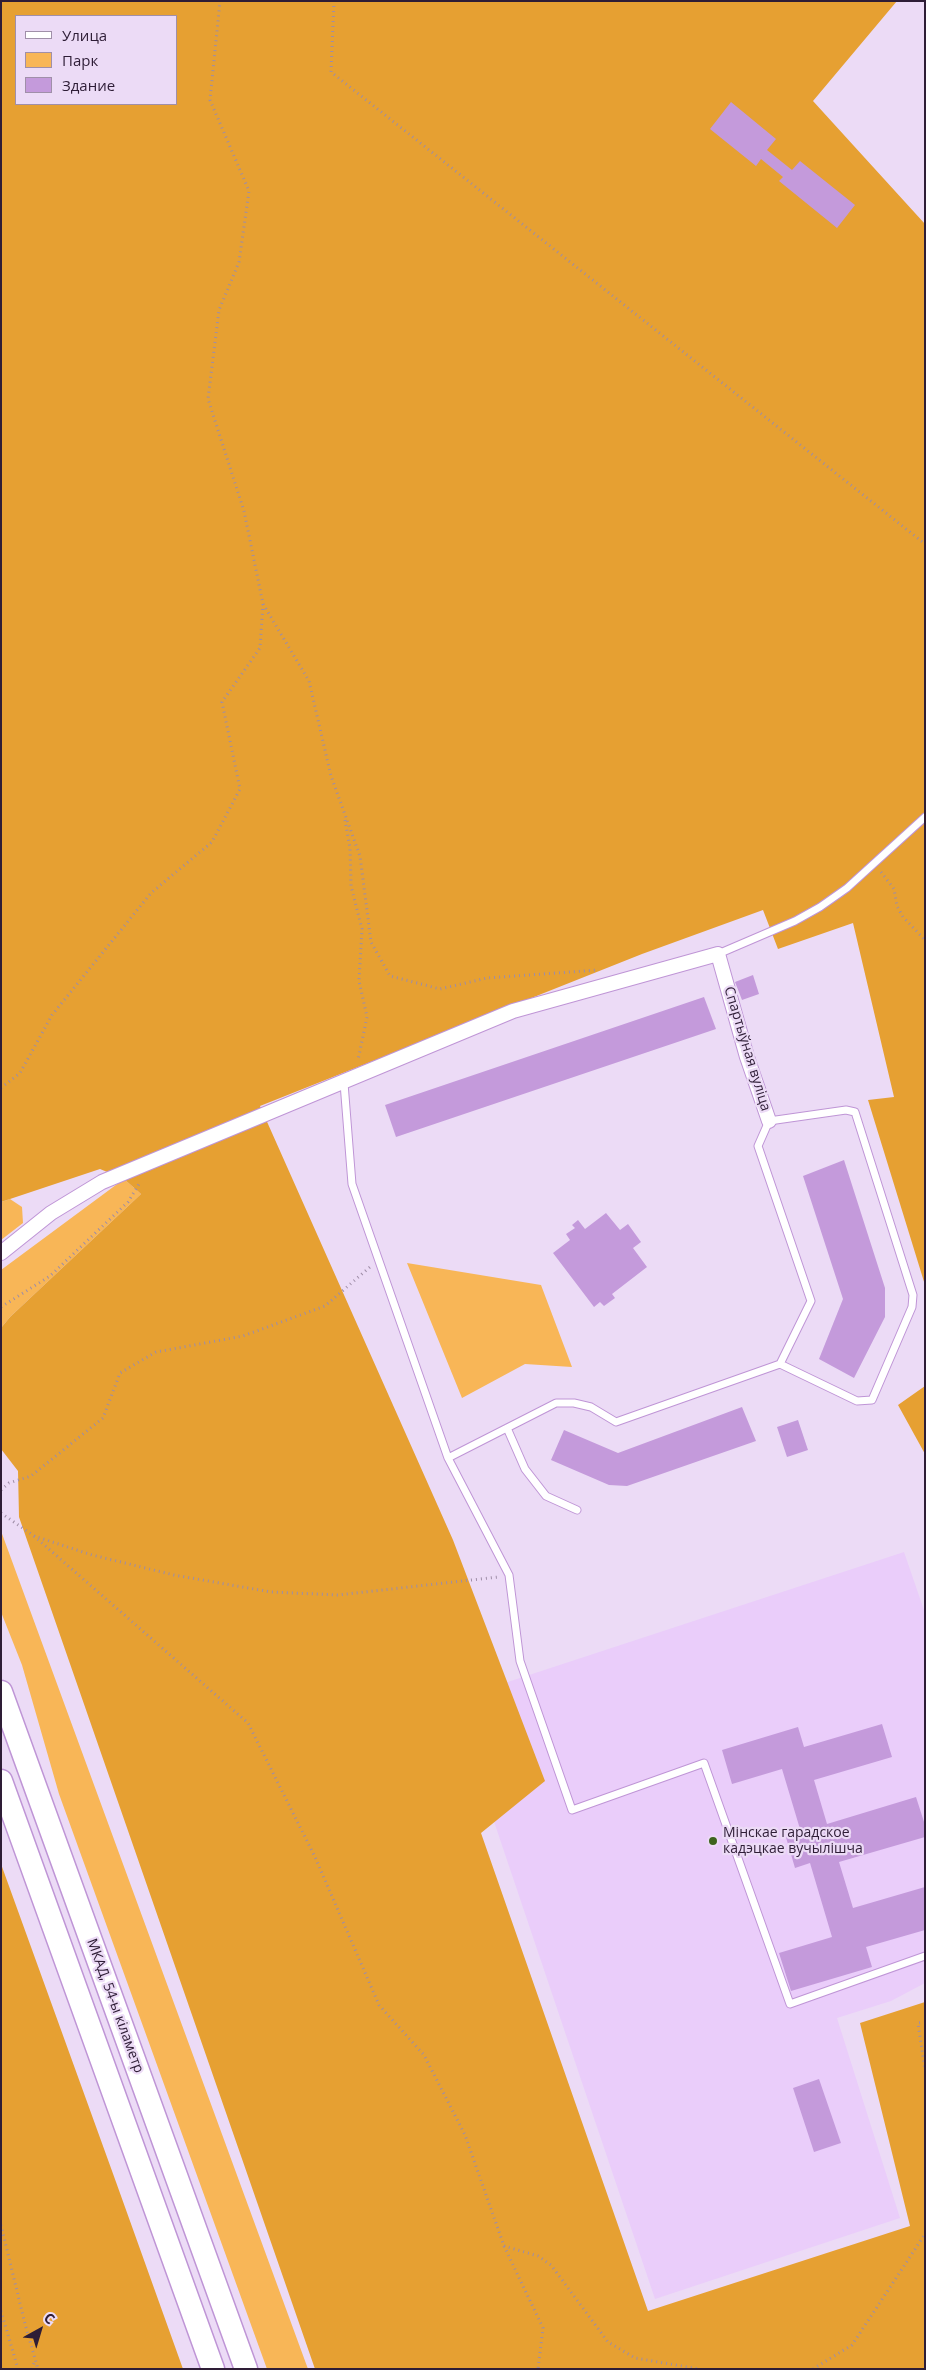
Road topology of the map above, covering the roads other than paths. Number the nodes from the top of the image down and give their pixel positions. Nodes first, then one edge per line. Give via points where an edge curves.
1 (925, 816) edge
2 (718, 954) junction
3 (344, 1083) junction
4 (769, 1121) junction
5 (1, 1253) edge
6 (780, 1364) junction
7 (507, 1428) junction
8 (448, 1458) junction
9 (577, 1510) dead end
10 (1, 1692) edge
11 (1, 1781) edge
12 (925, 1956) edge
13 (213, 2369) edge
14 (246, 2369) edge

1 - 2 lane via 847,888 820,907
2 - 3 street via 513,1011
2 - 4 street, Спартыўная вуліца
3 - 5 street via 102,1182 51,1212
3 - 8 lane via 352,1184
4 - 6 lane via 758,1146 811,1301
4 - 6 lane via 846,1110 855,1112 913,1294 912,1307 872,1400 857,1401
6 - 7 lane via 616,1422 591,1407 556,1403
7 - 8 lane
7 - 9 lane via 525,1469 546,1496
8 - 12 lane via 509,1575 520,1661 572,1810 704,1764 790,2004
10 - 14 highway, МКАД, 54-ы кіламетр
11 - 13 highway

